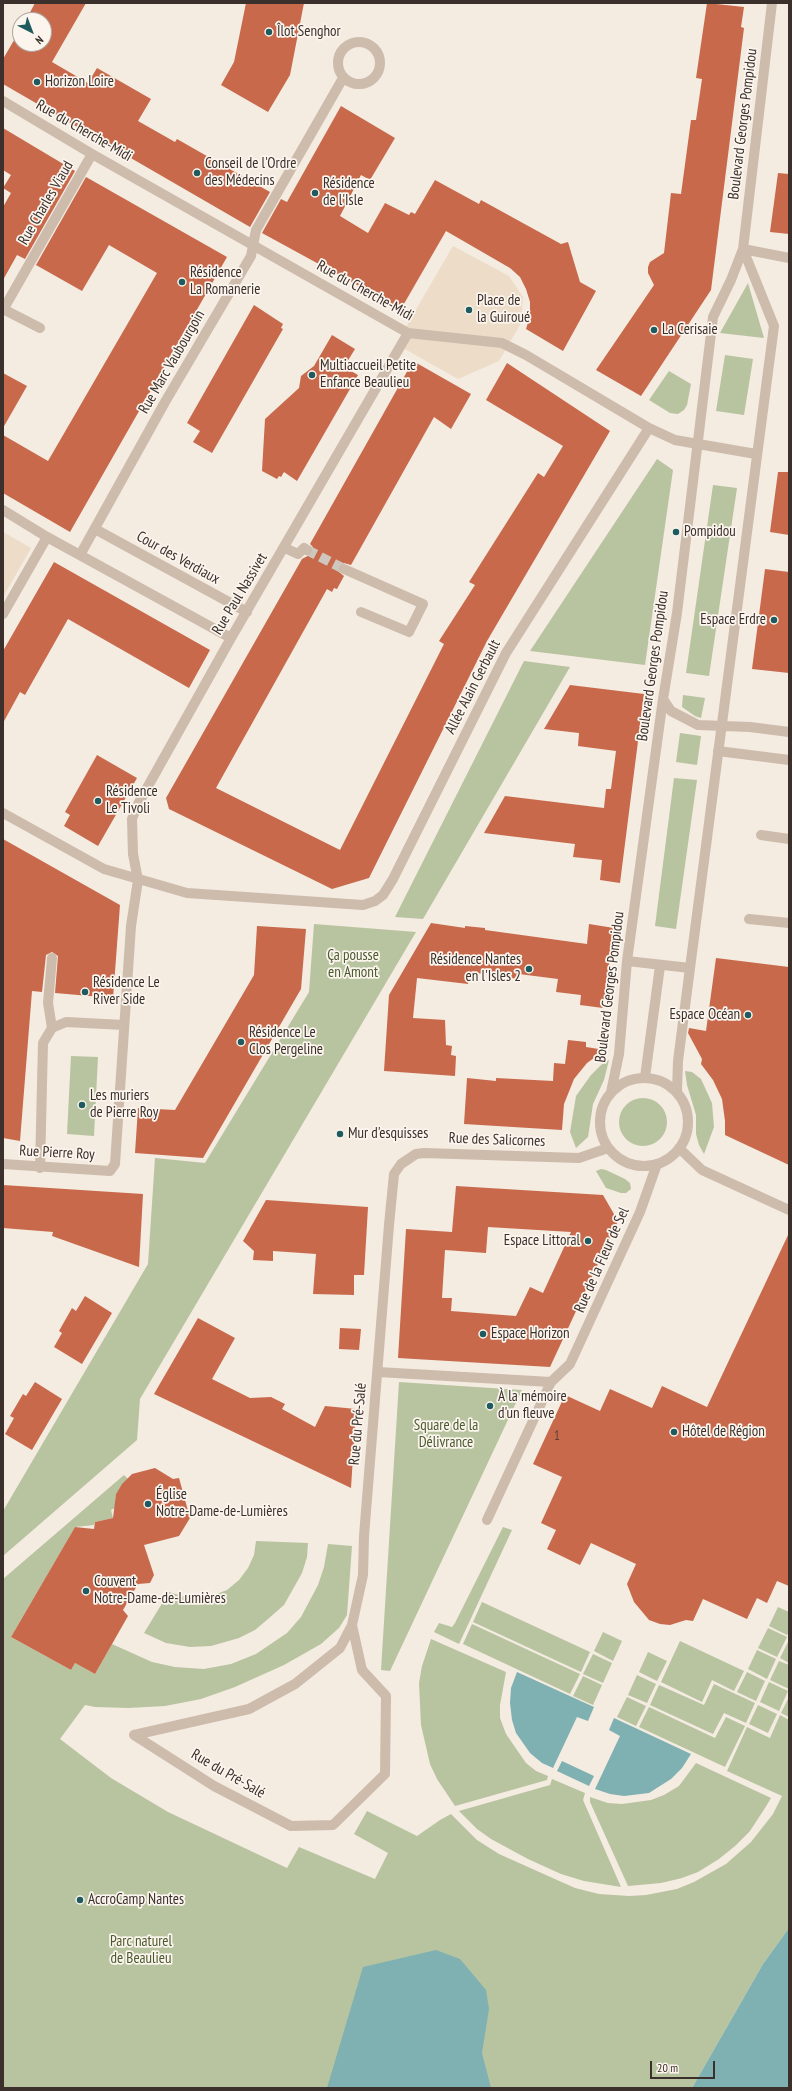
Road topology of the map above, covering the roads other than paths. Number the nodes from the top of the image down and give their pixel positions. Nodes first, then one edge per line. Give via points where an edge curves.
1 (772, 3) edge
2 (343, 78) junction
3 (3, 101) edge
4 (92, 154) junction
5 (253, 245) junction
6 (743, 249) junction
7 (789, 258) edge
8 (3, 309) edge
9 (40, 328) dead end
10 (408, 332) junction
11 (649, 428) junction
12 (696, 444) junction
13 (756, 454) junction
14 (3, 510) edge
15 (95, 529) junction
16 (47, 537) junction
17 (285, 548) junction
18 (307, 550) tunnel mouth
19 (80, 555) junction
20 (344, 569) tunnel mouth
21 (247, 612) junction
22 (361, 612) dead end
23 (3, 614) edge
24 (231, 638) junction
25 (663, 698) junction
26 (722, 725) junction
27 (789, 732) edge
28 (718, 751) junction
29 (789, 760) edge
30 (3, 813) edge
31 (761, 835) dead end
32 (789, 839) edge
33 (138, 880) junction
34 (749, 919) dead end
35 (789, 924) edge
36 (52, 958) dead end
37 (627, 961) junction
38 (660, 966) junction
39 (690, 968) junction
40 (124, 1025) junction
41 (52, 1028) junction
42 (645, 1077) junction
43 (611, 1092) junction
44 (677, 1092) junction
45 (608, 1148) junction
46 (679, 1148) junction
47 (3, 1164) edge
48 (657, 1164) junction
49 (40, 1168) junction
50 (110, 1171) joint
51 (789, 1210) edge
52 (389, 1225) joint
53 (378, 1372) junction
54 (551, 1382) junction
55 (487, 1520) dead end
56 (352, 1625) junction

1 - 6 street, Boulevard Georges Pompidou
2 - 2 street via 360,85 374,78 380,67 376,51 363,43 355,42 346,46 338,58 338,69
2 - 5 street, Rue Marc Vaubourgoin via 256,230
3 - 4 street, Rue du Cherche-Midi
4 - 5 street, Rue du Cherche-Midi
4 - 8 street, Rue Charles Viaud
5 - 10 street, Rue du Cherche-Midi
5 - 15 street, Rue Marc Vaubourgoin via 251,256 165,402
6 - 7 street
6 - 12 street, Boulevard Georges Pompidou via 732,280 713,317
6 - 13 street, Boulevard Georges Pompidou via 774,326
8 - 9 street
10 - 11 street, Rue du Cherche-Midi via 502,344 513,348
10 - 17 street, Rue Paul Nassivet
11 - 12 street, Rue du Cherche-Midi via 676,440
11 - 33 street, Allée Alain Gerbault via 506,654 385,891 375,901 363,905 187,893
12 - 13 street, Rue du Cherche-Midi
12 - 25 street, Boulevard Georges Pompidou
13 - 26 street, Boulevard Georges Pompidou
14 - 16 street
15 - 19 street, Rue Marc Vaubourgoin
15 - 21 street, Cour des Verdiaux
16 - 19 street
16 - 23 street
17 - 18 street via 298,554 304,548
17 - 21 street, Rue Paul Nassivet
19 - 24 street
20 - 22 street via 423,604 409,632
21 - 24 street, Rue Paul Nassivet
24 - 33 street, Rue Paul Nassivet via 138,804 132,820 133,854
25 - 26 street via 672,711 686,720 698,725
25 - 37 street, Boulevard Georges Pompidou
26 - 27 street
26 - 28 street, Boulevard Georges Pompidou
28 - 29 street
28 - 39 street, Boulevard Georges Pompidou
30 - 33 street, Allée Alain Gerbault via 104,869
31 - 32 street
33 - 40 street, Rue Paul Nassivet via 131,926
34 - 35 street
36 - 41 street via 48,1003
37 - 38 street
37 - 43 street, Boulevard Georges Pompidou via 619,1054
38 - 39 street
38 - 42 street
39 - 44 street, Boulevard Georges Pompidou via 678,1061
40 - 41 street via 66,1022
40 - 50 street, Rue Paul Nassivet via 115,1164
41 - 49 street via 43,1043
42 - 43 street via 627,1081
42 - 44 street via 661,1081
43 - 45 street via 603,1103 599,1121
44 - 46 street via 688,1119 686,1133
45 - 48 street via 629,1164
45 - 52 street, Rue des Salicornes via 579,1158 465,1153 416,1154 401,1164 394,1174
46 - 48 street
46 - 51 street via 702,1170
47 - 49 street, Rue Pierre Roy
48 - 54 street, Rue de la Fleur de Sel via 634,1224 570,1364
49 - 50 street, Rue Pierre Roy
52 - 53 street, Rue du Pré-Salé
53 - 54 street
53 - 56 street, Rue du Pré-Salé via 363,1575
54 - 55 street
56 - 56 street, Rue du Pré-Salé via 362,1670 386,1696 385,1774 333,1825 291,1826 214,1786 134,1735 248,1709 295,1684 340,1648

